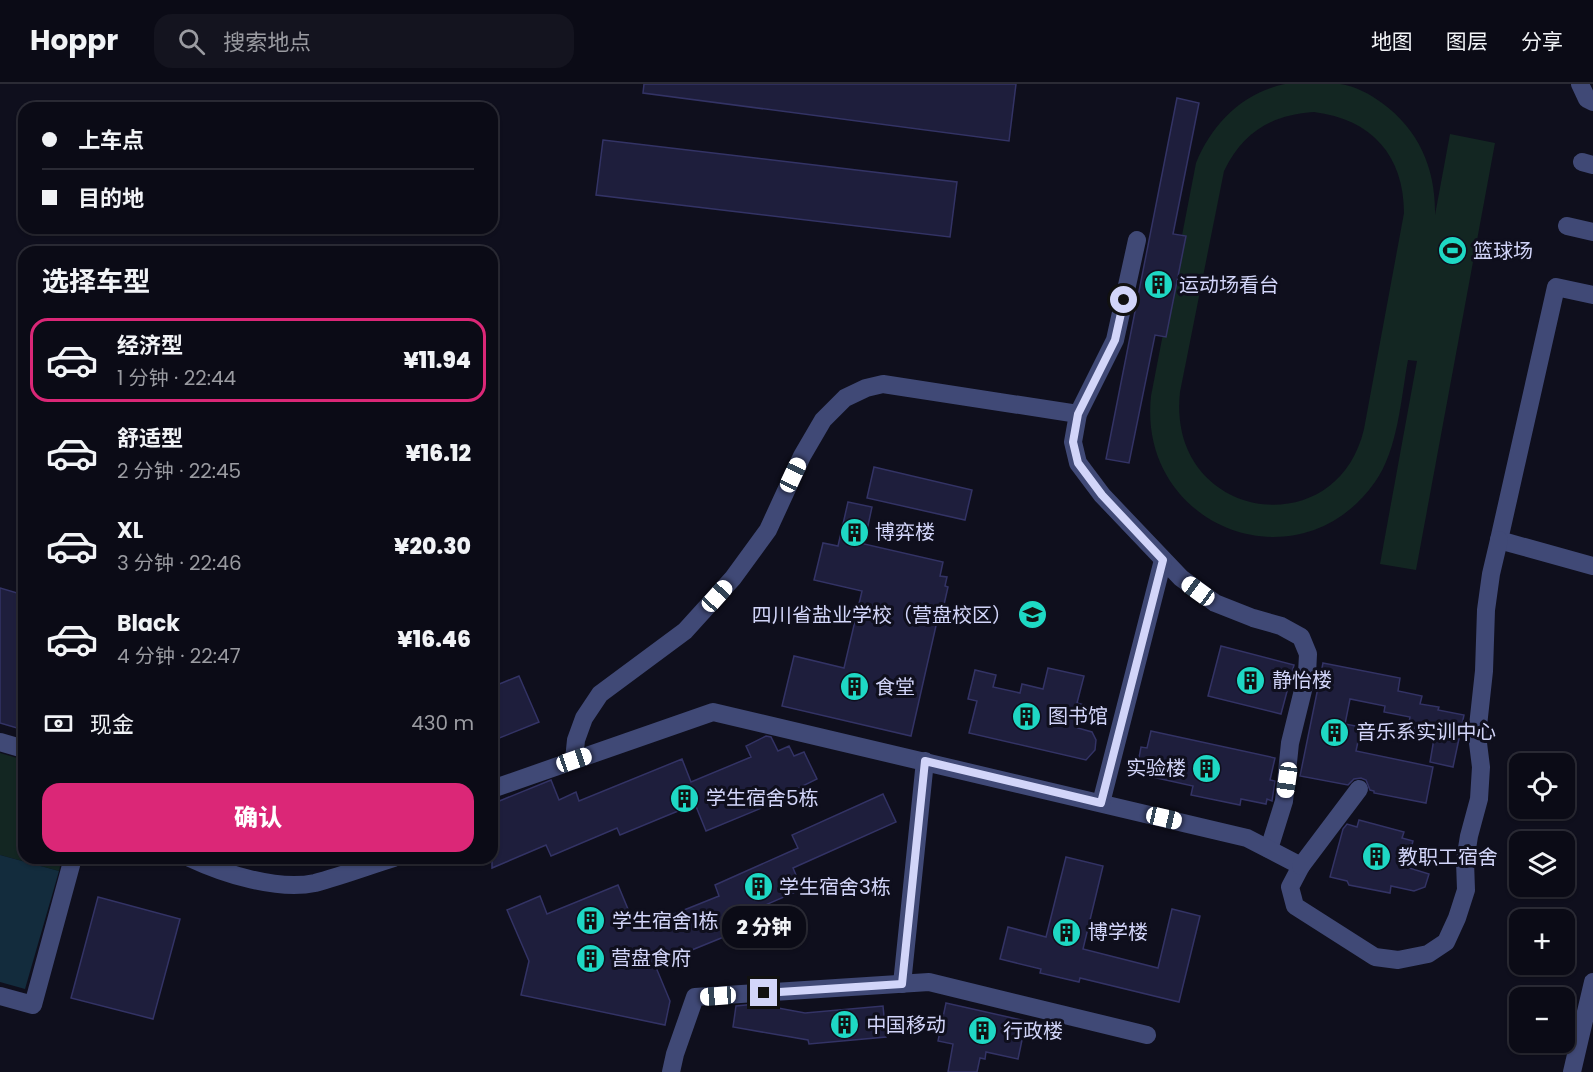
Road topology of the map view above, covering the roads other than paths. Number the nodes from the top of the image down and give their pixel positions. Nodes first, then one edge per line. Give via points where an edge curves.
1 (1580, 84) edge
2 (1593, 102) edge
3 (1567, 226) dead end
4 (1593, 232) edge
5 (1137, 240) dead end
6 (1593, 295) edge
7 (1078, 414) junction
8 (1499, 540) junction
9 (1163, 560) junction
10 (1593, 566) edge
11 (0, 742) edge
12 (18, 747) edge
13 (574, 760) junction
14 (925, 761) junction
15 (498, 787) edge
16 (1359, 789) dead end
17 (1101, 803) junction
18 (1269, 849) junction
19 (71, 864) edge
20 (208, 864) edge
21 (375, 864) edge
22 (1301, 866) junction
23 (1593, 982) edge
24 (902, 984) junction
25 (0, 996) edge
26 (1147, 1035) dead end
27 (670, 1072) edge
28 (1572, 1072) edge

1 - 2 street via 1587,99
3 - 4 street
5 - 7 street via 1115,340
6 - 8 street via 1556,287
7 - 9 street via 1073,442 1078,463 1102,495
7 - 13 street via 884,384 845,398 823,420 768,530 732,578 685,632 600,694 584,718
8 - 10 street
8 - 22 street via 1486,610 1477,735 1479,799 1465,861 1466,890 1446,942 1428,954 1398,960 1375,957 1295,906 1290,887
9 - 17 street
9 - 18 street via 1215,603 1281,626 1300,637 1308,654 1290,743 1284,801
11 - 12 street
13 - 14 street via 713,712
13 - 15 street
14 - 17 street
14 - 24 street
16 - 22 street
17 - 18 street via 1247,838
18 - 22 street
19 - 25 street via 33,1005
20 - 21 street via 252,879 286,885 313,883
23 - 28 street
24 - 26 street via 929,982
24 - 27 street via 695,997

